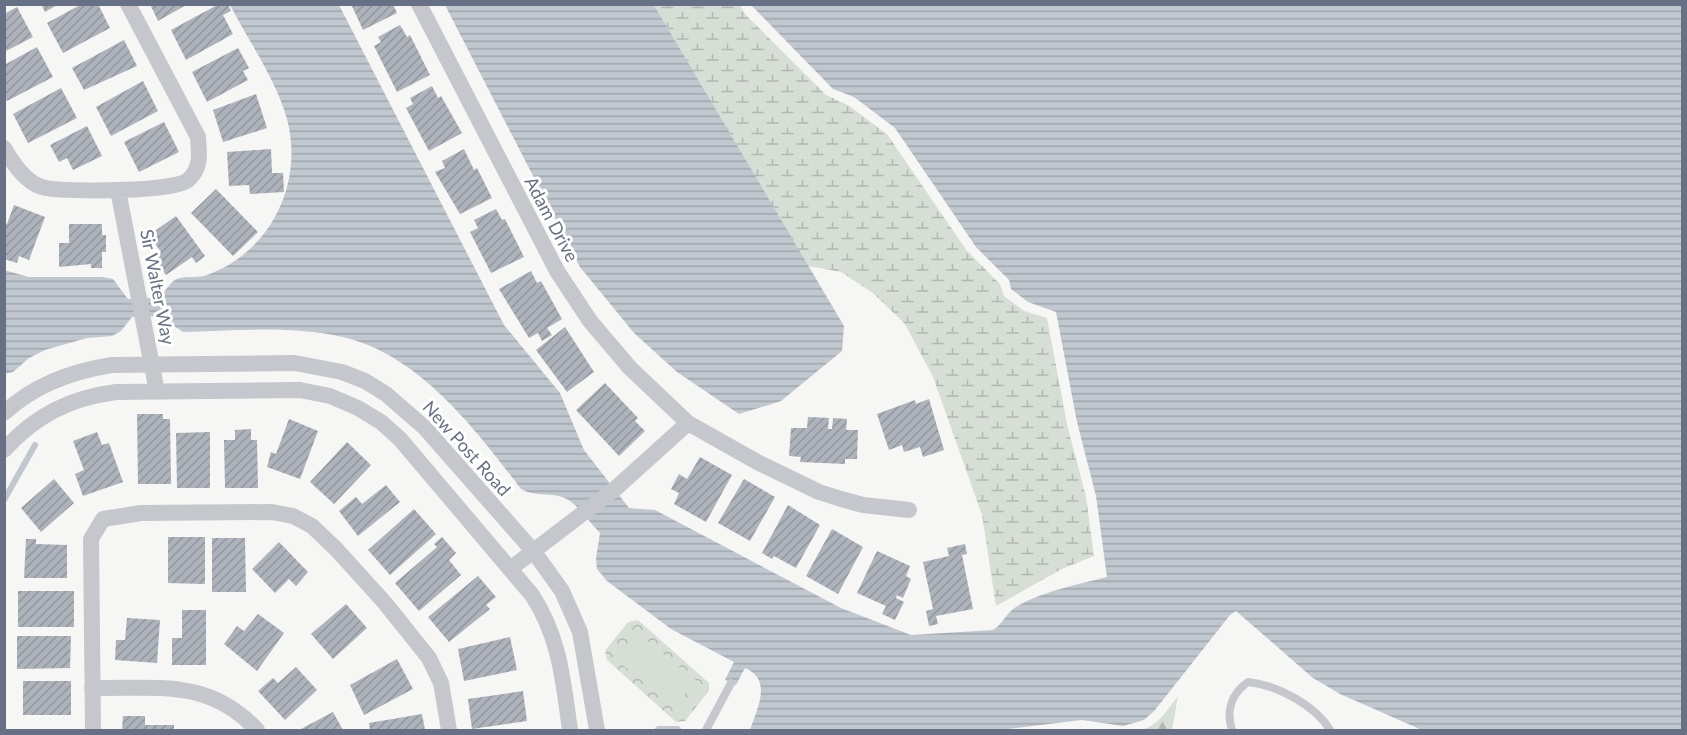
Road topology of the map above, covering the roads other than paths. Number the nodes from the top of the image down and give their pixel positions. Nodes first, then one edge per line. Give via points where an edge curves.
1 (128, 4) edge
2 (419, 4) edge
3 (4, 148) edge
4 (118, 190) junction
5 (154, 364) junction
6 (158, 392) junction
7 (4, 413) edge
8 (688, 423) junction
9 (4, 450) edge
10 (909, 510) dead end
11 (534, 552) junction
12 (510, 569) junction
13 (731, 683) dead end
14 (92, 688) junction
15 (93, 730) edge
16 (257, 730) edge
17 (449, 730) edge
18 (570, 730) edge
19 (597, 730) edge
20 (659, 730) edge
21 (677, 730) edge
22 (706, 730) edge
23 (1232, 730) edge
24 (1330, 730) edge

1 - 4 street via 198,137 200,162 188,181 166,188
2 - 8 street, Adam Drive via 572,297 630,368
3 - 4 street via 22,175 45,188
4 - 5 street, Sir Walter Way
5 - 6 street, Sir Walter Way
5 - 7 street, New Post Road via 112,365 68,375 28,395
5 - 11 street, New Post Road via 295,363 327,368 365,381 425,428
6 - 9 street via 89,396 63,404 39,417
6 - 12 street via 300,390 330,396 358,408 400,439
8 - 10 street, Adam Drive via 819,492 863,505
8 - 11 street via 616,488
11 - 12 street
11 - 19 street, New Post Road via 562,591 580,632
12 - 18 street via 532,594 555,639
13 - 22 lane
14 - 15 street
14 - 16 street via 200,692 225,702
14 - 17 street via 91,539 103,519 141,513 272,512 293,516 312,526 392,612 429,658 441,683
20 - 21 lane
23 - 24 lane via 1231,703 1237,690 1248,682 1265,684 1319,714

